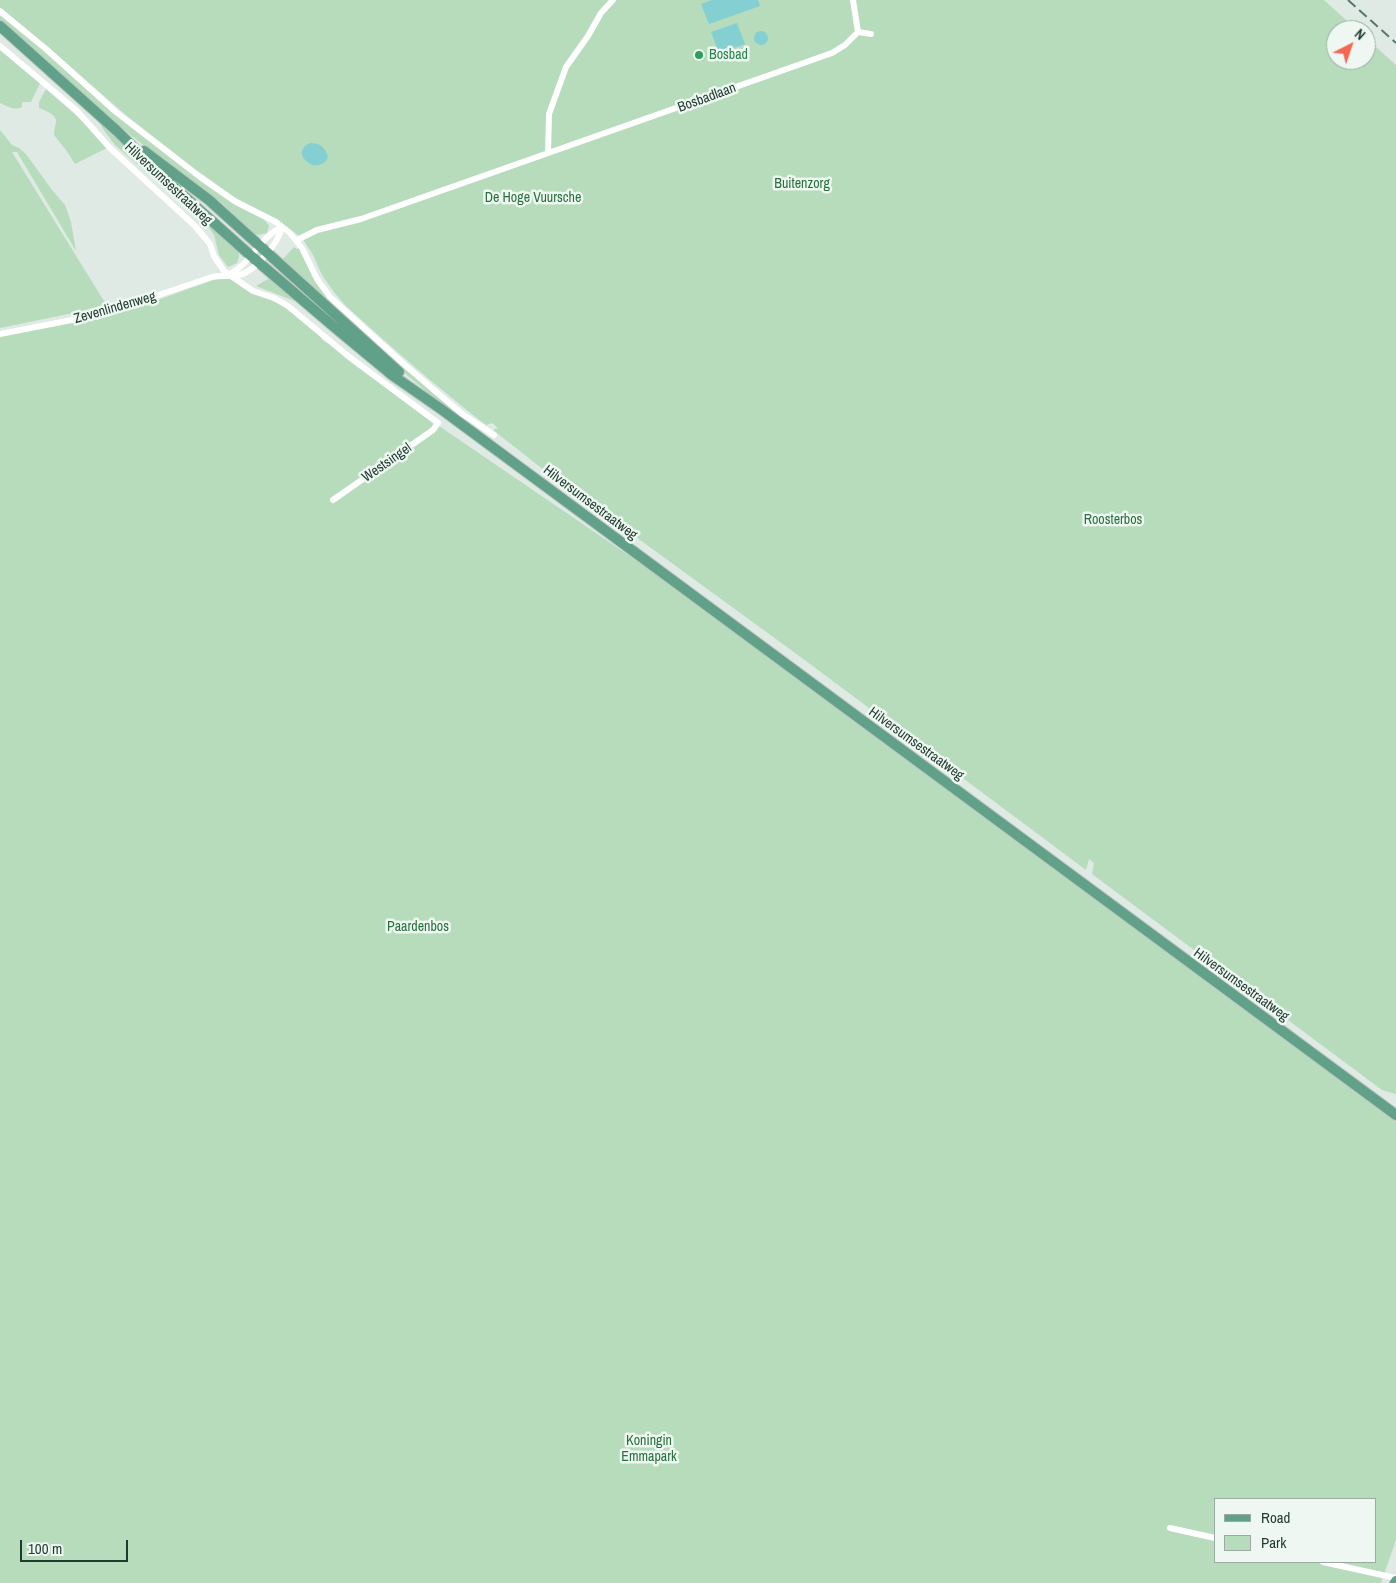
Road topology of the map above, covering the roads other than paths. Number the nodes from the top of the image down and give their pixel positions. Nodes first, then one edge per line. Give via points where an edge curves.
1 (613, 0) edge
2 (853, 0) edge
3 (0, 11) edge
4 (0, 26) edge
5 (858, 32) junction
6 (871, 34) dead end
7 (0, 46) edge
8 (117, 131) junction
9 (548, 153) junction
10 (282, 227) junction
11 (297, 240) junction
12 (263, 249) junction
13 (255, 258) junction
14 (228, 274) junction
15 (0, 334) edge
16 (441, 409) junction
17 (438, 423) joint
18 (494, 435) dead end
19 (333, 500) dead end
20 (1375, 1100) junction
21 (1396, 1111) edge
22 (1396, 1115) edge
23 (1170, 1528) dead end
24 (1214, 1538) edge
25 (1327, 1563) edge
26 (1396, 1581) edge

1 - 9 street via 566,67 549,114
2 - 5 street
3 - 10 street, Hilversumsestraatweg via 116,112 193,171 236,202
4 - 8 main road, Hilversumsestraatweg
5 - 6 street
5 - 9 street, Bosbadlaan via 832,53
7 - 14 street, Hilversumsestraatweg via 76,110 110,148 195,226
8 - 12 main road, Hilversumsestraatweg via 185,180
8 - 13 main road, Hilversumsestraatweg via 176,190
9 - 11 street, Bosbadlaan via 361,219 317,230
10 - 11 street, Hilversumsestraatweg
10 - 12 street via 272,233
10 - 12 street via 280,235
11 - 18 street, Hilversumsestraatweg via 317,280 330,297 454,407
12 - 13 street
12 - 13 street, Zevenlindenweg
12 - 16 main road, Hilversumsestraatweg
13 - 14 street, Zevenlindenweg
13 - 14 street, Zevenlindenweg via 247,272
13 - 16 main road, Hilversumsestraatweg via 392,375
14 - 15 street, Zevenlindenweg via 102,314
14 - 17 street, Hilversumsestraatweg via 253,291 288,306
16 - 20 main road, Hilversumsestraatweg
17 - 19 street, Westsingel via 433,430
20 - 21 main road, Hilversumsestraatweg
20 - 22 main road, Hilversumsestraatweg
23 - 24 street
25 - 26 street

